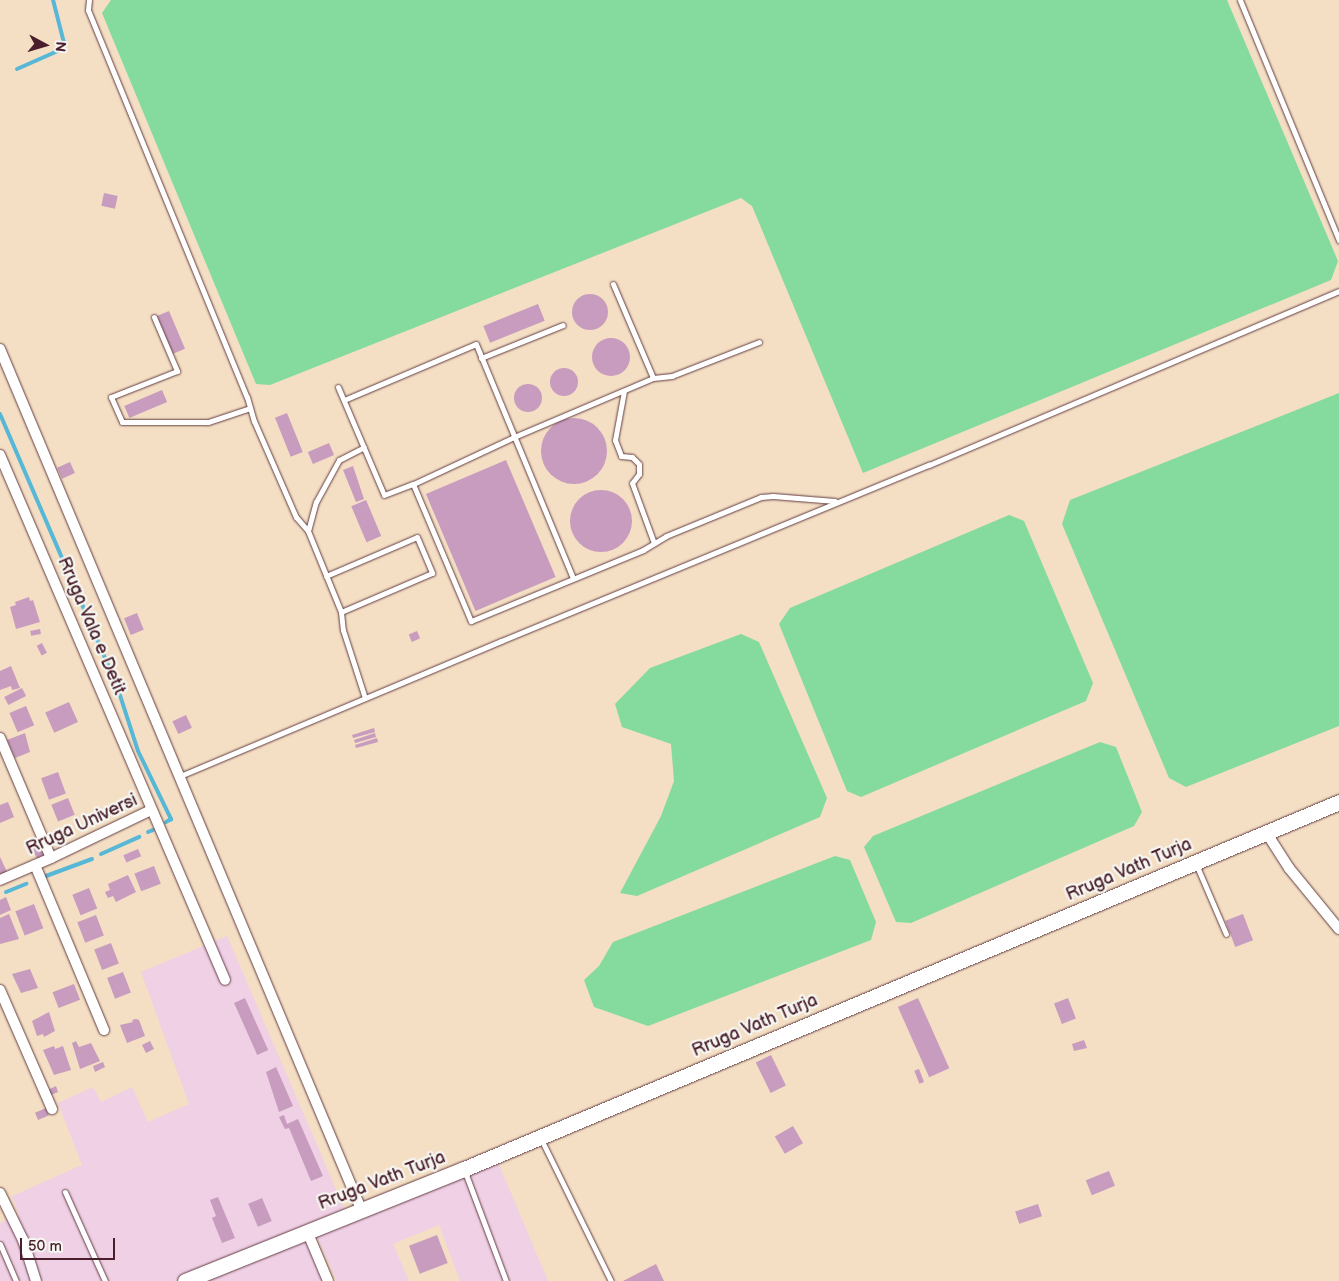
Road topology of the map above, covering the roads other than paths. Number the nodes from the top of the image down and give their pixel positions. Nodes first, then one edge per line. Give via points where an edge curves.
1 (89, 0) edge
2 (1240, 0) edge
3 (1339, 240) edge
4 (614, 284) dead end
5 (1339, 291) edge
6 (154, 317) dead end
7 (563, 325) dead end
8 (759, 342) dead end
9 (0, 349) edge
10 (481, 358) junction
11 (653, 378) junction
12 (338, 387) dead end
13 (624, 391) junction
14 (344, 400) junction
15 (250, 408) junction
16 (514, 437) junction
17 (364, 447) junction
18 (0, 455) edge
19 (2, 467) edge
20 (413, 484) junction
21 (838, 502) junction
22 (308, 531) junction
23 (654, 543) junction
24 (326, 576) junction
25 (573, 578) junction
26 (341, 612) junction
27 (365, 698) junction
28 (0, 738) edge
29 (180, 776) junction
30 (1339, 802) edge
31 (152, 810) junction
32 (1266, 832) junction
33 (51, 858) junction
34 (1195, 863) junction
35 (35, 865) junction
36 (0, 880) edge
37 (1339, 928) edge
38 (1226, 934) dead end
39 (225, 980) dead end
40 (0, 990) edge
41 (104, 1030) dead end
42 (52, 1109) dead end
43 (540, 1137) junction
44 (464, 1169) junction
45 (0, 1192) edge
46 (65, 1192) dead end
47 (361, 1209) junction
48 (307, 1231) junction
49 (0, 1244) edge
50 (16, 1281) edge
51 (36, 1281) edge
52 (105, 1281) edge
53 (185, 1281) edge
54 (328, 1281) edge
55 (506, 1281) edge
56 (611, 1281) edge

1 - 15 lane via 88,10
2 - 3 lane
4 - 11 lane
5 - 21 lane
6 - 15 lane via 177,371 111,397 122,422 208,422
7 - 10 lane
8 - 11 lane via 672,376
9 - 29 street
10 - 14 lane via 476,344
10 - 16 lane
11 - 13 lane
12 - 14 lane
13 - 16 lane
13 - 23 lane via 615,440 621,456 632,457 639,464 639,474 632,483
14 - 17 lane
15 - 22 lane via 296,517
16 - 20 lane
16 - 25 lane
17 - 20 lane via 384,495
17 - 22 lane via 339,460 316,502
18 - 19 street, Rruga Vala e Detit
19 - 31 street, Rruga Vala e Detit
20 - 25 lane via 471,621
21 - 23 lane via 761,497
21 - 27 lane
22 - 24 lane
23 - 25 lane
24 - 26 lane
24 - 26 lane via 417,537 432,573
26 - 27 lane via 343,630
27 - 29 lane
28 - 33 street
29 - 47 street
30 - 32 street, Rruga Vath Turja
31 - 33 street, Rruga Universi
31 - 39 street, Rruga Universi
32 - 34 street, Rruga Vath Turja
32 - 37 street via 1289,868
33 - 35 street, Rruga Universi
34 - 38 lane
34 - 43 street, Rruga Vath Turja
35 - 36 street, Rruga Universi
35 - 41 street
40 - 42 street
43 - 44 street, Rruga Vath Turja
43 - 56 lane
44 - 47 street, Rruga Vath Turja
44 - 55 lane
45 - 51 street via 23,1240
46 - 52 lane
47 - 48 street, Rruga Vath Turja
48 - 53 street, Rruga Vath Turja
48 - 54 street
49 - 50 lane

